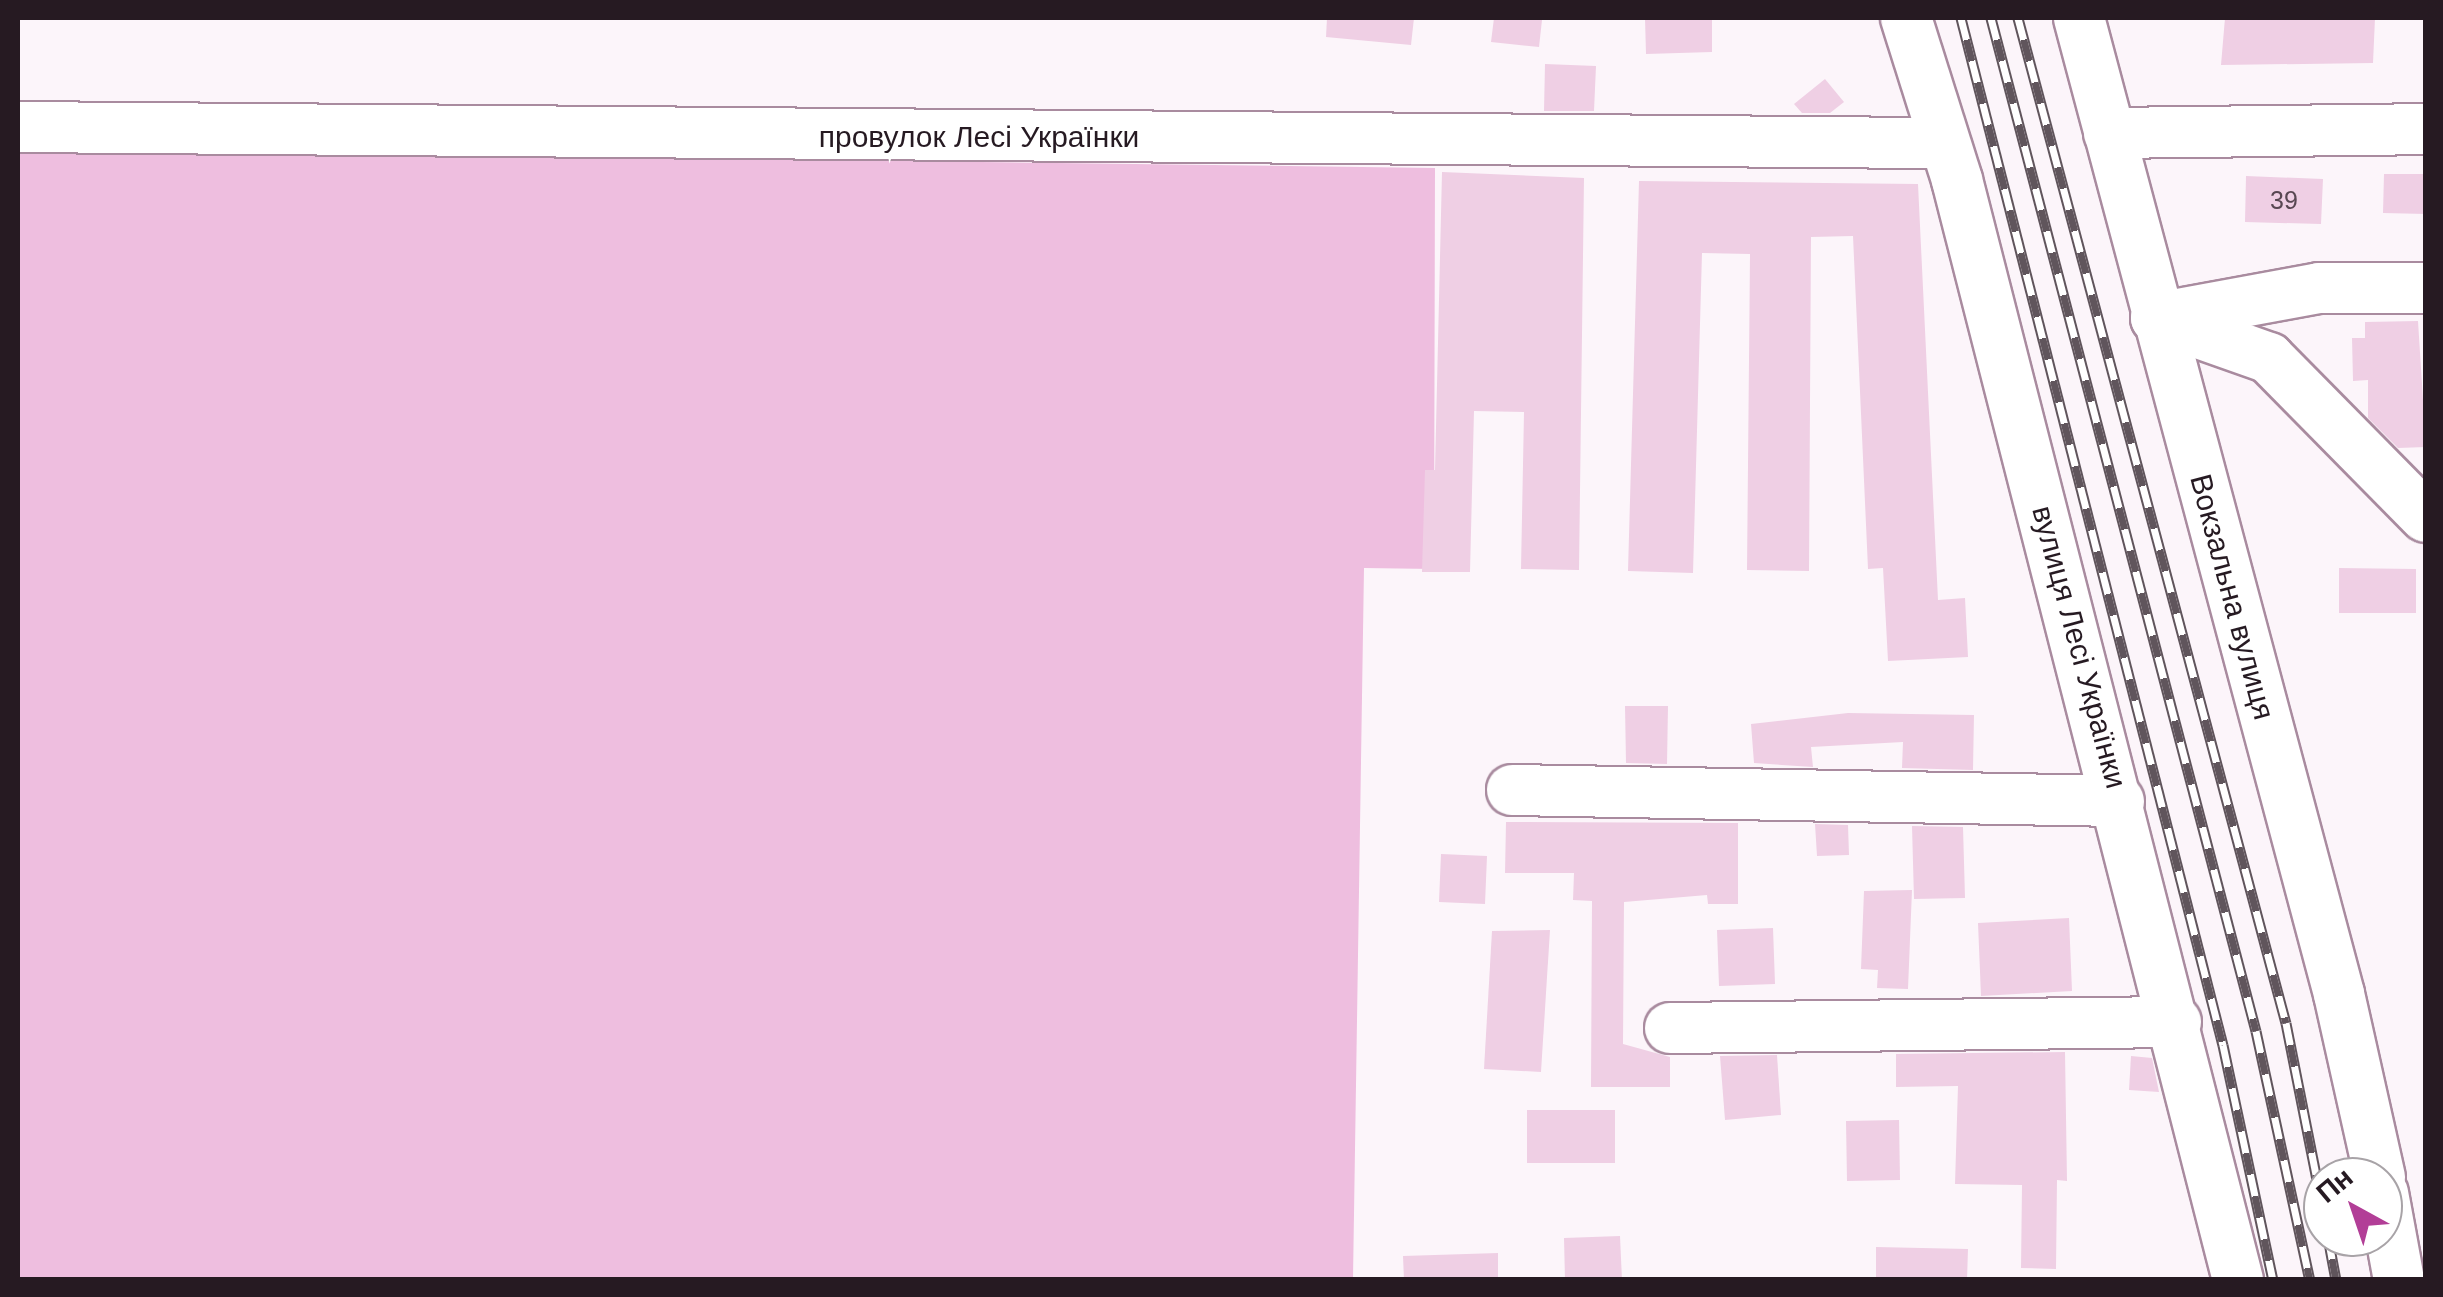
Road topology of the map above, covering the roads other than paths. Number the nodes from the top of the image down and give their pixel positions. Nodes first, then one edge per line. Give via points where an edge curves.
1 (1906, 18) edge
2 (2079, 18) edge
3 (18, 127) edge
4 (2426, 128) edge
5 (2109, 133) junction
6 (1941, 144) junction
7 (2426, 288) edge
8 (2156, 318) junction
9 (2426, 517) edge
10 (1512, 790) dead end
11 (2119, 801) junction
12 (2176, 1022) junction
13 (1670, 1028) dead end
14 (2376, 1157) edge
15 (2238, 1280) edge

1 - 6 street, вулиця Лесі Українки
2 - 5 street, Вокзальна вулиця
3 - 6 street, провулок Лесі Українки
4 - 5 street
5 - 8 street, Вокзальна вулиця
6 - 11 street, вулиця Лесі Українки
7 - 8 street via 2319,288
8 - 9 street via 2269,358
8 - 14 street, Вокзальна вулиця via 2340,994
10 - 11 street
11 - 12 street, вулиця Лесі Українки
12 - 13 street
12 - 15 street, вулиця Лесі Українки

